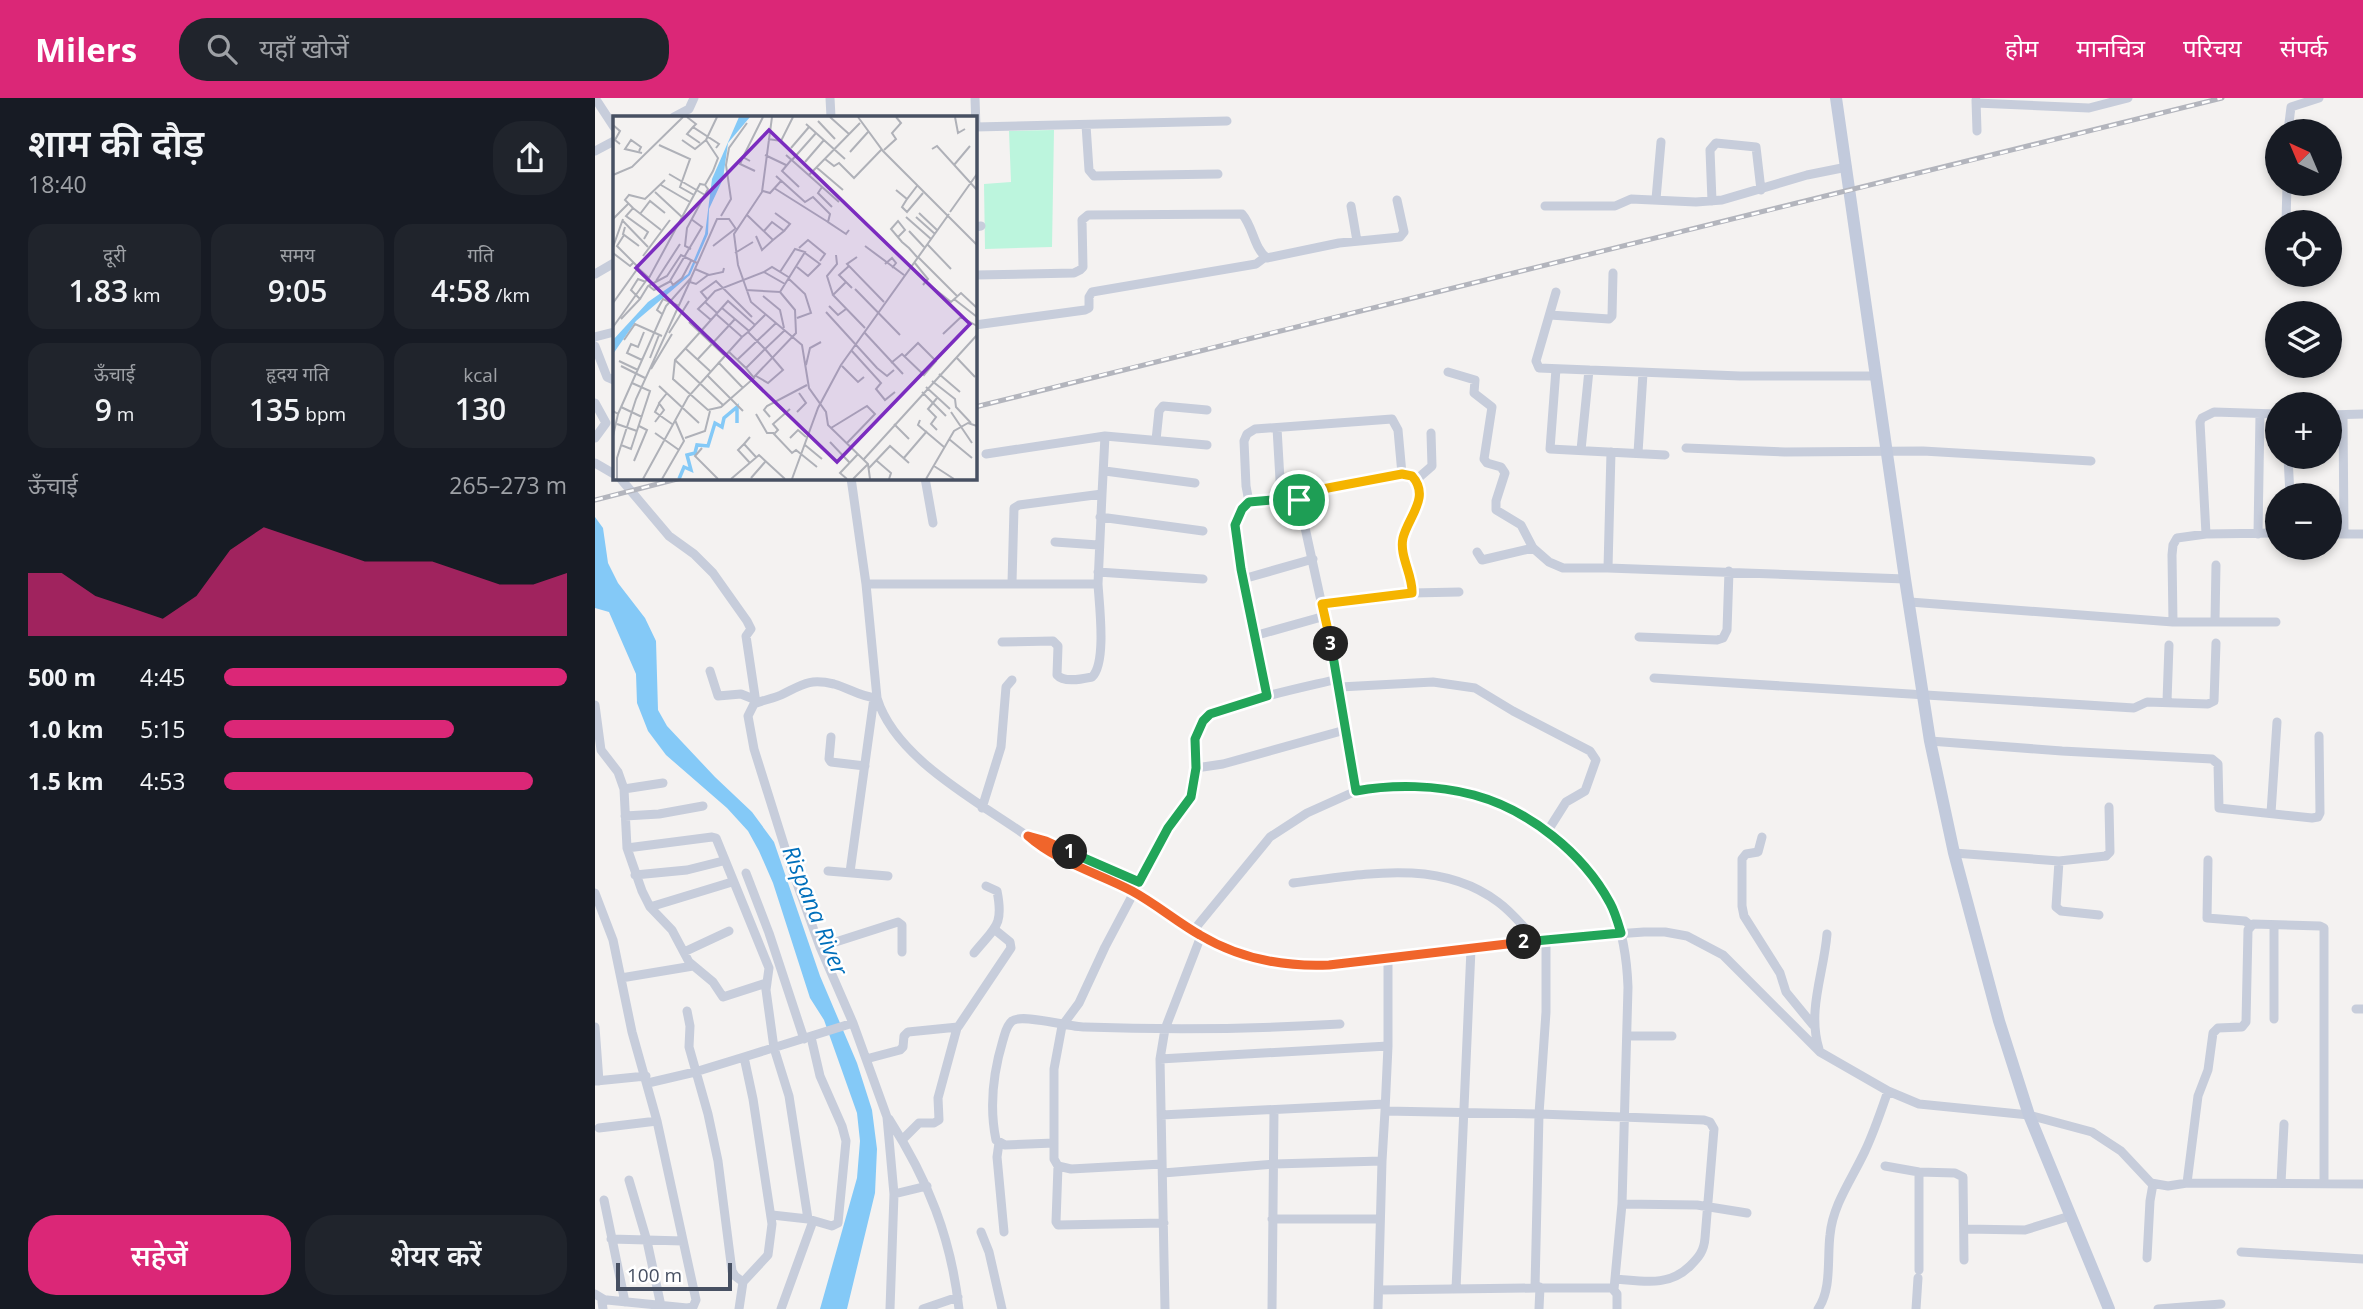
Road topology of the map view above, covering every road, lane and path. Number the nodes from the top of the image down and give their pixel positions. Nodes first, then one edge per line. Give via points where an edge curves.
1 (595, 98) edge
2 (694, 98) edge
3 (830, 98) edge
4 (975, 98) edge
5 (1836, 98) edge
6 (2128, 98) edge
7 (2319, 98) edge
8 (1976, 100) edge
9 (676, 116) edge
10 (831, 116) edge
11 (975, 116) edge
12 (2288, 119) edge
13 (1227, 121) dead end
14 (613, 125) edge
15 (1086, 125) junction
16 (977, 127) edge
17 (1977, 131) dead end
18 (613, 142) edge
19 (1661, 142) dead end
20 (595, 151) edge
21 (1847, 167) junction
22 (1218, 174) dead end
23 (1761, 190) junction
24 (1656, 199) junction
25 (1397, 200) dead end
26 (1712, 201) junction
27 (1351, 206) dead end
28 (1545, 206) dead end
29 (1357, 241) junction
30 (1264, 258) junction
31 (613, 263) edge
32 (1613, 273) dead end
33 (595, 274) edge
34 (977, 275) edge
35 (1556, 292) dead end
36 (1550, 315) junction
37 (977, 326) edge
38 (613, 332) edge
39 (595, 337) edge
40 (595, 346) edge
41 (1556, 369) junction
42 (1589, 370) junction
43 (1448, 372) dead end
44 (1643, 373) junction
45 (1875, 376) junction
46 (613, 380) edge
47 (595, 402) edge
48 (1207, 410) dead end
49 (2260, 414) junction
50 (2265, 414) edge
51 (2363, 414) edge
52 (2343, 415) joint
53 (610, 421) edge
54 (1276, 428) junction
55 (1431, 433) dead end
56 (1105, 436) junction
57 (595, 438) edge
58 (1156, 440) junction
59 (1207, 445) dead end
60 (1686, 448) dead end
61 (1581, 450) junction
62 (1887, 450) junction
63 (1611, 452) junction
64 (1637, 453) junction
65 (986, 454) dead end
66 (1665, 455) dead end
67 (2091, 461) dead end
68 (595, 463) edge
69 (1105, 471) junction
70 (613, 473) edge
71 (1402, 474) junction
72 (622, 480) edge
73 (851, 480) edge
74 (925, 480) edge
75 (1416, 480) junction
76 (1195, 483) dead end
77 (1102, 494) junction
78 (1281, 497) junction
79 (1299, 500) junction
80 (1249, 502) junction
81 (1100, 517) junction
82 (933, 523) dead end
83 (1203, 531) dead end
84 (2206, 534) junction
85 (2258, 534) junction
86 (2265, 534) edge
87 (2344, 534) joint
88 (2363, 534) edge
89 (1055, 542) dead end
90 (1098, 545) junction
91 (1533, 548) junction
92 (1477, 552) dead end
93 (1313, 559) junction
94 (2216, 565) dead end
95 (1608, 568) junction
96 (1729, 571) junction
97 (1098, 572) junction
98 (1203, 579) dead end
99 (1243, 579) junction
100 (1905, 579) junction
101 (1012, 583) junction
102 (866, 584) junction
103 (1098, 584) junction
104 (1458, 592) dead end
105 (1412, 593) junction
106 (1910, 602) junction
107 (1322, 604) junction
108 (1325, 616) junction
109 (2215, 621) junction
110 (2173, 622) junction
111 (2276, 622) dead end
112 (1254, 636) junction
113 (1639, 637) dead end
114 (1002, 642) dead end
115 (2216, 643) dead end
116 (2169, 645) dead end
117 (710, 671) dead end
118 (1654, 678) dead end
119 (1012, 680) dead end
120 (1339, 683) junction
121 (1924, 695) junction
122 (1267, 696) junction
123 (875, 698) junction
124 (756, 701) junction
125 (2167, 701) junction
126 (595, 705) edge
127 (2277, 722) dead end
128 (1345, 730) junction
129 (2319, 736) dead end
130 (831, 737) dead end
131 (1930, 741) junction
132 (865, 766) junction
133 (1196, 768) junction
134 (663, 783) dead end
135 (624, 789) junction
136 (1356, 791) junction
137 (703, 806) dead end
138 (2109, 807) dead end
139 (982, 808) junction
140 (2271, 813) junction
141 (625, 816) junction
142 (1547, 832) junction
143 (1028, 836) junction
144 (1762, 837) dead end
145 (627, 848) junction
146 (1954, 853) junction
147 (2208, 860) dead end
148 (723, 861) junction
149 (2059, 861) junction
150 (828, 871) dead end
151 (850, 872) junction
152 (746, 873) dead end
153 (635, 874) junction
154 (888, 876) dead end
155 (732, 882) junction
156 (1139, 882) junction
157 (1293, 883) dead end
158 (986, 886) dead end
159 (1134, 892) junction
160 (595, 893) edge
161 (650, 907) junction
162 (2099, 915) dead end
163 (2250, 925) junction
164 (2274, 926) junction
165 (994, 929) junction
166 (729, 931) dead end
167 (1621, 933) junction
168 (1197, 934) junction
169 (1827, 934) dead end
170 (1541, 940) junction
171 (820, 947) junction
172 (1471, 949) junction
173 (684, 952) junction
174 (902, 952) dead end
175 (974, 953) dead end
176 (1388, 959) junction
177 (692, 966) junction
178 (621, 978) junction
179 (766, 983) junction
180 (687, 1011) dead end
181 (2274, 1018) dead end
182 (849, 1024) junction
183 (1340, 1024) dead end
184 (1062, 1026) junction
185 (1813, 1026) junction
186 (595, 1027) edge
187 (957, 1028) junction
188 (1165, 1029) junction
189 (1626, 1036) junction
190 (1672, 1036) dead end
191 (807, 1038) junction
192 (1388, 1046) junction
193 (774, 1048) junction
194 (1820, 1052) junction
195 (744, 1057) junction
196 (866, 1059) junction
197 (1160, 1059) junction
198 (695, 1072) junction
199 (647, 1080) junction
200 (597, 1081) edge
201 (1888, 1091) junction
202 (1385, 1108) junction
203 (1274, 1110) junction
204 (1463, 1114) junction
205 (1539, 1114) junction
206 (1161, 1115) junction
207 (2029, 1115) junction
208 (1624, 1116) junction
209 (887, 1117) junction
210 (657, 1121) junction
211 (2284, 1124) dead end
212 (599, 1128) dead end
213 (902, 1140) junction
214 (999, 1143) junction
215 (1054, 1143) junction
216 (1382, 1161) junction
217 (1275, 1164) junction
218 (1058, 1166) junction
219 (1885, 1166) dead end
220 (1163, 1168) junction
221 (1919, 1172) junction
222 (629, 1180) dead end
223 (2187, 1183) junction
224 (2281, 1183) junction
225 (2324, 1183) junction
226 (2153, 1184) junction
227 (2363, 1184) edge
228 (927, 1186) junction
229 (894, 1194) junction
230 (604, 1200) dead end
231 (1622, 1205) junction
232 (1708, 1206) junction
233 (1747, 1213) dead end
234 (772, 1215) junction
235 (2070, 1216) junction
236 (1272, 1219) junction
237 (1380, 1219) junction
238 (811, 1220) junction
239 (1164, 1223) junction
240 (1965, 1229) junction
241 (981, 1232) dead end
242 (1004, 1232) dead end
243 (611, 1239) junction
244 (647, 1241) junction
245 (683, 1241) junction
246 (2241, 1252) dead end
247 (2147, 1258) dead end
248 (2363, 1259) edge
249 (1964, 1260) dead end
250 (1616, 1279) junction
251 (743, 1282) junction
252 (1538, 1287) junction
253 (1456, 1289) junction
254 (1614, 1289) junction
255 (1379, 1290) junction
256 (595, 1294) edge
257 (958, 1297) junction
258 (625, 1302) junction
259 (604, 1304) edge
260 (2221, 1304) dead end
261 (661, 1306) junction
262 (695, 1307) edge
263 (739, 1309) edge
264 (781, 1309) edge
265 (890, 1309) edge
266 (923, 1309) edge
267 (959, 1309) edge
268 (1002, 1309) edge
269 (1165, 1309) edge
270 (1272, 1309) edge
271 (1378, 1309) edge
272 (1539, 1309) edge
273 (1617, 1309) edge
274 (1818, 1309) edge
275 (1916, 1309) edge
276 (2109, 1309) edge
277 (2158, 1309) edge

1 - 14 street
2 - 9 street via 689,108
3 - 10 street
4 - 11 street
5 - 21 main road
6 - 8 street via 2089,108
7 - 12 street via 2291,107
8 - 17 street
13 - 15 street
15 - 16 street
15 - 22 street via 1089,170 1094,176
18 - 20 street
19 - 24 street
21 - 23 street
21 - 45 main road
23 - 26 street
23 - 26 street via 1756,148 1716,143 1710,150
24 - 26 street
24 - 28 street via 1630,199 1615,206
25 - 29 street via 1403,234
27 - 29 street
29 - 30 street
30 - 34 street via 1242,214 1088,215 1081,220 1080,271
30 - 37 street via 1256,264 1092,292 1085,310
31 - 33 street
32 - 36 street via 1609,319
35 - 36 street
36 - 41 street via 1536,365
38 - 39 street
40 - 46 street via 607,377
41 - 42 street
41 - 61 street via 1550,449
42 - 44 street
42 - 61 street
43 - 91 street via 1475,380 1474,393 1492,405 1484,459 1505,470 1494,507 1521,524
44 - 45 street
44 - 64 street
45 - 62 main road
47 - 53 street
48 - 58 street via 1163,406
49 - 50 street
49 - 84 street via 2210,413 2200,422
49 - 85 street
51 - 52 street
52 - 87 street
53 - 57 street
54 - 71 street via 1392,419 1398,429
54 - 78 street
54 - 80 street via 1255,429 1245,437
55 - 75 street via 1432,466
56 - 58 street
56 - 65 street
56 - 69 street
58 - 59 street
60 - 62 street
61 - 63 street
62 - 67 street
62 - 100 main road
63 - 64 street
63 - 95 street
64 - 66 street
68 - 70 street
69 - 76 street
69 - 77 street
71 - 75 street
71 - 79 street via 1312,491
72 - 124 street via 669,536 713,573 747,621
73 - 102 street
74 - 82 street
75 - 105 street via 1418,505 1403,544
77 - 81 street
77 - 101 street via 1015,507
78 - 79 street
78 - 80 street
79 - 93 street
80 - 99 street via 1235,525
81 - 83 street
81 - 90 street
84 - 85 street
84 - 110 street via 2180,536 2173,545
85 - 86 street
87 - 88 street
89 - 90 street
90 - 97 street
91 - 92 street via 1482,561
91 - 95 street via 1563,568
93 - 99 street
93 - 107 street
94 - 109 street
95 - 96 street
96 - 100 street
96 - 113 street via 1723,638
97 - 98 street
97 - 103 street
99 - 112 street
100 - 106 main road
101 - 102 street
101 - 103 street
102 - 123 street
103 - 114 street via 1101,636 1097,671 1092,677 1059,678 1058,646 1053,641
104 - 105 street
105 - 107 street
106 - 110 street
106 - 121 main road
107 - 108 street
108 - 112 street
108 - 120 street
109 - 110 street
109 - 111 street
112 - 122 street
115 - 125 street via 2214,701
116 - 125 street
117 - 124 street via 718,696 741,694
118 - 121 street
119 - 139 street via 1006,687 1001,747
120 - 122 street
120 - 128 street
120 - 142 street via 1433,682 1475,688 1590,751 1596,760 1586,789 1569,800
121 - 125 street via 2130,708
121 - 131 main road
122 - 133 street via 1206,717 1195,739
123 - 124 street via 809,682
123 - 132 street
123 - 139 street via 898,737
124 - 171 street via 748,716 754,749
126 - 135 street via 601,750
127 - 140 street
128 - 133 street
128 - 136 street
129 - 140 street via 2319,816
130 - 132 street via 831,762
131 - 140 street via 2212,759 2218,764 2219,808
131 - 146 main road
132 - 151 street
133 - 156 street via 1189,802 1168,828
134 - 135 street
135 - 141 street
136 - 142 street via 1425,788 1475,795
136 - 168 street via 1307,813 1270,837
137 - 141 street
138 - 149 street via 2108,855
139 - 143 street
141 - 145 street
142 - 167 street via 1606,895
143 - 156 street
143 - 159 street via 1043,850
144 - 185 street via 1759,852 1742,859 1743,912 1780,973 1786,992
145 - 148 street via 713,836
145 - 153 street
146 - 149 street
146 - 207 main road
147 - 163 street via 2207,918
148 - 153 street via 687,870
148 - 155 street
149 - 162 street via 2056,908
150 - 151 street
151 - 154 street
152 - 191 street
153 - 161 street
155 - 161 street
155 - 179 street via 766,960
156 - 159 street
157 - 170 street via 1375,874 1435,874 1496,901
158 - 165 street via 998,893 1001,913
159 - 168 street
159 - 184 street via 1079,1003
160 - 178 street
161 - 173 street via 669,925
163 - 164 street
163 - 223 street via 2246,1023 2218,1028 2214,1033 2198,1096
164 - 181 street
164 - 225 street via 2324,928
165 - 175 street
165 - 187 street via 1011,948
166 - 173 street
167 - 170 street
167 - 189 street via 1627,967
167 - 194 street via 1665,932 1710,947 1734,965
168 - 176 street via 1249,957 1282,964
168 - 188 street
169 - 185 street
170 - 172 street
170 - 205 street via 1546,1012
171 - 174 street via 898,922 902,925
171 - 182 street
172 - 176 street
172 - 204 street
173 - 177 street
176 - 192 street
177 - 178 street
177 - 179 street via 711,979 725,997
178 - 199 street
179 - 193 street
180 - 198 street
182 - 191 street
182 - 196 street
183 - 188 street
184 - 188 street
184 - 214 street via 1028,1018 1009,1025 993,1076
184 - 215 street via 1053,1069
185 - 194 street
186 - 200 street
187 - 196 street via 908,1032 902,1049
187 - 213 street via 938,1098 939,1120 919,1124
188 - 197 street
189 - 190 street
189 - 208 street
191 - 193 street
191 - 238 street via 846,1147 838,1223 834,1227
192 - 197 street
192 - 202 street
193 - 195 street
193 - 238 street via 789,1096
194 - 201 street
195 - 198 street
195 - 234 street
196 - 209 street
197 - 206 street
198 - 199 street
198 - 251 street via 718,1161 732,1271
199 - 200 street
199 - 210 street
201 - 207 street via 1919,1104
201 - 274 street via 1831,1224 1827,1284
202 - 203 street
202 - 204 street
202 - 216 street
203 - 206 street
203 - 217 street
204 - 205 street
204 - 253 street
205 - 208 street
205 - 252 street
206 - 220 street
207 - 226 street via 2101,1136
207 - 235 main road
208 - 231 street
208 - 232 street via 1710,1122 1714,1129
209 - 213 street
209 - 229 street
210 - 212 street
210 - 245 street
211 - 224 street
213 - 228 street
214 - 215 street
214 - 242 street
215 - 218 street
216 - 217 street
216 - 237 street
217 - 220 street
217 - 236 street
218 - 220 street
218 - 239 street via 1058,1225
219 - 221 street
220 - 239 street
221 - 240 street via 1963,1177
221 - 275 street
222 - 244 street
223 - 224 street
223 - 226 street
224 - 225 street
225 - 227 street
226 - 247 street
228 - 229 street
228 - 257 street via 947,1240
229 - 265 street
230 - 243 street
231 - 232 street
231 - 250 street
232 - 233 street
232 - 250 street via 1704,1248 1685,1271 1665,1281
234 - 238 street
234 - 251 street via 768,1255
235 - 240 street via 2025,1230
235 - 276 main road
236 - 237 street
236 - 270 street
237 - 255 street
238 - 264 street
239 - 269 street
240 - 249 street
241 - 268 street
243 - 244 street
243 - 258 street
244 - 245 street
244 - 261 street
245 - 262 street
246 - 248 street
250 - 254 street
251 - 263 street
252 - 253 street
252 - 254 street
252 - 272 street
253 - 255 street
254 - 273 street
255 - 271 street
256 - 259 street
257 - 266 street
257 - 267 street
258 - 259 street
258 - 261 street
260 - 277 street
261 - 262 street

